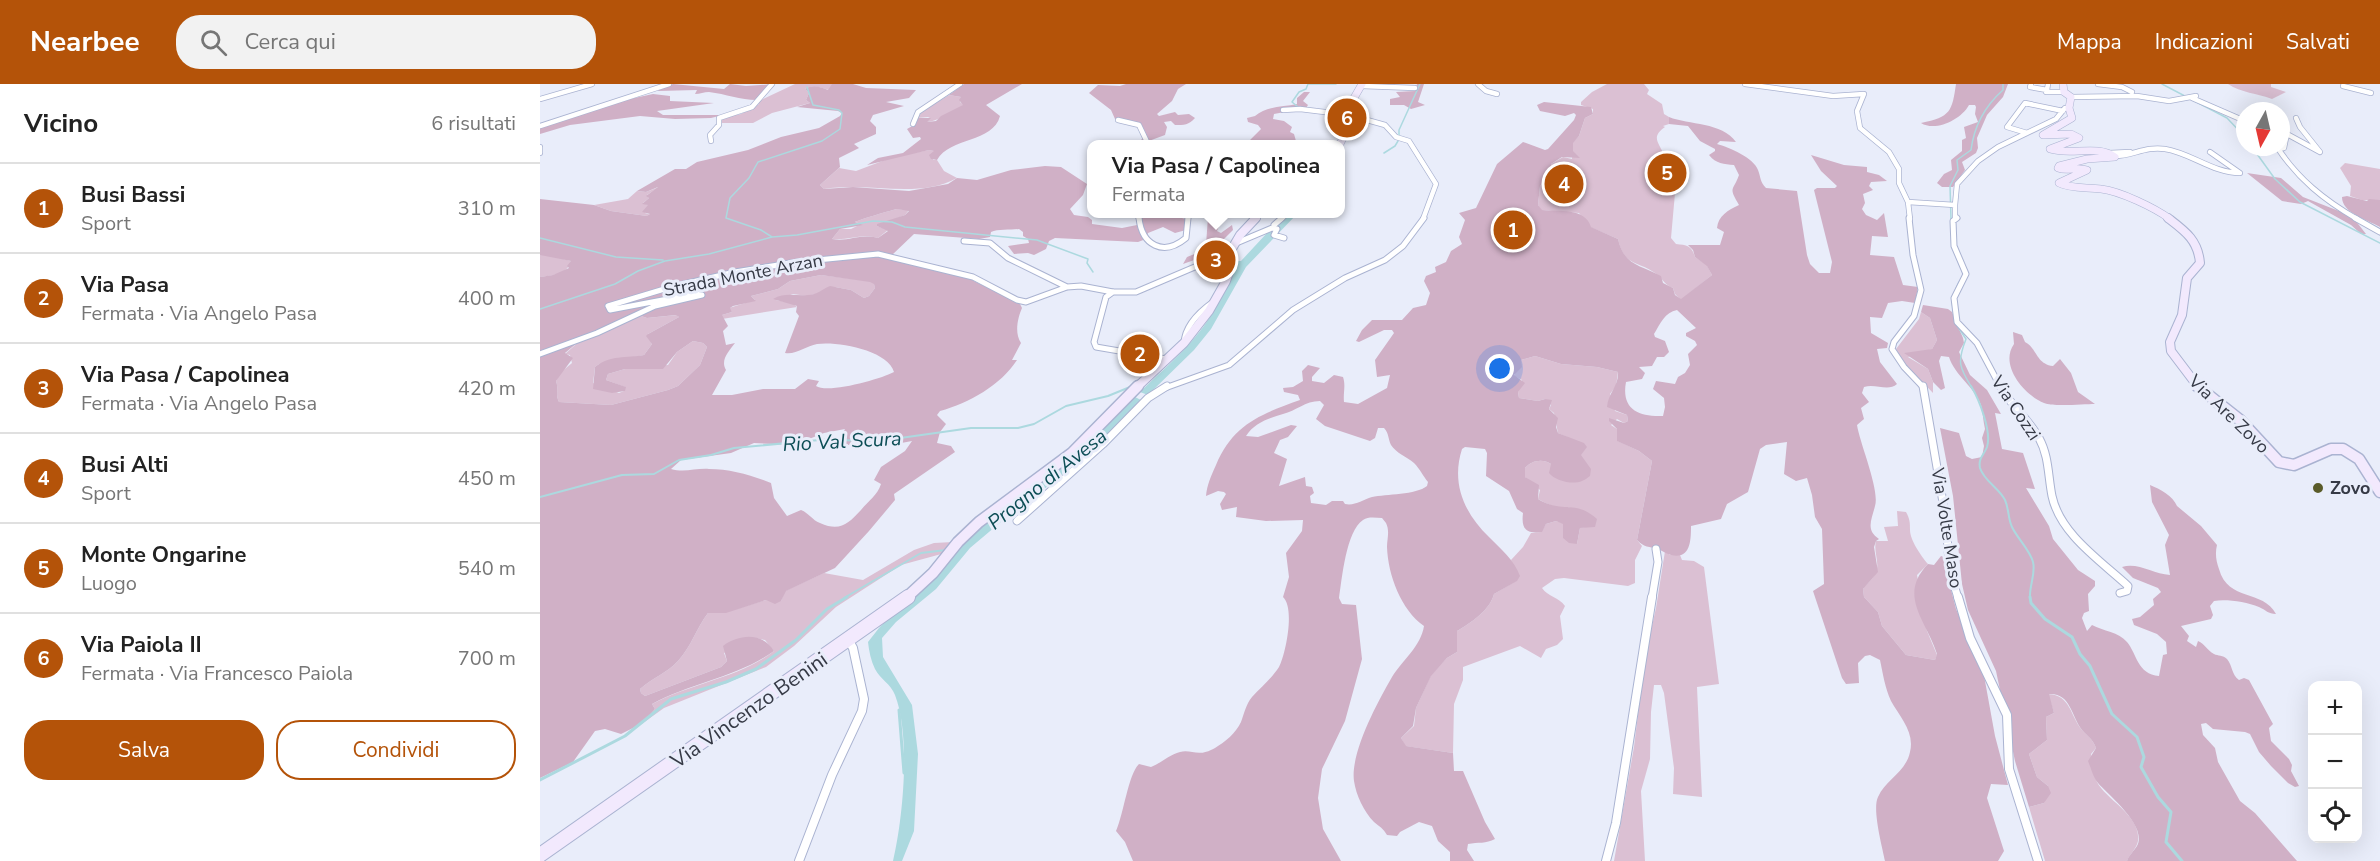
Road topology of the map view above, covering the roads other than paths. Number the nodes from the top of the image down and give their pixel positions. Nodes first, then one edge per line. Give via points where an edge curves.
1 (592, 84) edge
2 (669, 84) edge
3 (772, 84) edge
4 (960, 84) edge
5 (1479, 84) edge
6 (1745, 84) edge
7 (2031, 84) edge
8 (2048, 84) edge
9 (2063, 84) edge
10 (2098, 84) edge
11 (1363, 85) edge
12 (2343, 86) dead end
13 (1414, 87) dead end
14 (2046, 90) junction
15 (1376, 92) dead end
16 (2064, 92) junction
17 (2132, 92) dead end
18 (2371, 93) dead end
19 (1497, 94) dead end
20 (2196, 96) dead end
21 (2029, 97) dead end
22 (2071, 97) junction
23 (2187, 97) junction
24 (540, 99) edge
25 (2025, 104) junction
26 (2066, 109) junction
27 (1283, 110) dead end
28 (1345, 114) junction
29 (1383, 118) dead end
30 (2236, 118) edge
31 (2296, 118) dead end
32 (1118, 120) dead end
33 (913, 124) dead end
34 (1385, 125) junction
35 (540, 126) edge
36 (2027, 133) junction
37 (2290, 136) edge
38 (1146, 140) edge
39 (1342, 140) edge
40 (711, 141) dead end
41 (540, 147) edge
42 (2210, 152) dead end
43 (540, 153) edge
44 (2112, 154) junction
45 (2282, 156) edge
46 (1908, 202) junction
47 (1955, 205) junction
48 (1139, 218) edge
49 (1187, 218) edge
50 (1255, 218) edge
51 (1282, 218) edge
52 (1274, 225) dead end
53 (2380, 232) edge
54 (1284, 238) dead end
55 (964, 241) dead end
56 (1232, 248) junction
57 (1067, 287) junction
58 (1113, 292) junction
59 (540, 354) edge
60 (1166, 359) junction
61 (1135, 392) junction
62 (1146, 397) junction
63 (2380, 492) edge
64 (1017, 521) dead end
65 (1656, 549) dead end
66 (2120, 593) dead end
67 (849, 641) junction
68 (540, 855) edge
69 (799, 861) edge
70 (1606, 861) edge
71 (2038, 861) edge

1 - 24 street
2 - 35 street
3 - 40 street via 752,107 719,118
4 - 33 street via 918,112
5 - 19 street
6 - 46 street via 1833,96 1864,94 1857,111 1860,128 1881,143 1899,169 1899,183
7 - 14 street via 2030,87
8 - 14 street
9 - 16 street
10 - 17 street
11 - 13 street
11 - 15 street
11 - 28 street
12 - 18 street
14 - 16 street
16 - 22 street
20 - 23 street
21 - 25 street
22 - 23 street via 2137,96 2169,101
22 - 26 street
23 - 30 street
25 - 26 street
25 - 36 street via 2007,127
26 - 36 street, Via Cozzi via 2056,119
26 - 44 street, Via Are Zovo via 2071,120 2043,135 2071,134 2079,138 2050,150
27 - 28 street
28 - 34 street
28 - 39 street
29 - 34 street
31 - 37 street via 2320,152
32 - 38 street via 1139,125
34 - 62 street via 1413,146 1436,184 1426,215 1415,233 1385,260 1345,278 1293,310 1230,365 1171,384
36 - 47 street, Via Cozzi via 1978,161 1957,184
41 - 43 street
42 - 44 street, Via Are Zovo via 2240,173 2231,174 2165,149 2139,149 2129,156
44 - 63 street, Via Are Zovo via 2059,166 2064,171 2081,167 2087,170 2059,182 2065,186 2104,189 2141,202 2171,218 2192,237 2200,263 2187,278 2181,315 2170,342 2182,368 2197,386 2240,420 2279,462 2294,465 2331,449 2343,449 2359,459
45 - 53 street via 2310,190
46 - 47 street
46 - 71 street, Via Volte Maso via 1912,255 1921,290 1914,316 1892,349 1924,387 1945,514 1950,572 1970,638 2007,715 2009,769
47 - 66 street, Via Cozzi via 1954,246 1965,274 1954,298 1957,322 1977,343 2005,394 2039,437 2060,517 2070,532 2128,586 2127,591
48 - 49 street via 1147,241 1165,247 1178,245 1185,238
50 - 56 street
51 - 52 street
54 - 56 street, Strada Monte Arzan via 1274,235 1277,229 1272,228
55 - 57 street, Strada Monte Arzan via 990,243 1008,258
56 - 58 street, Strada Monte Arzan via 1145,290
56 - 60 street, Via Vincenzo Benini via 1231,266 1215,301 1185,343
57 - 58 street, Strada Monte Arzan
57 - 59 street, Strada Monte Arzan via 1026,302 973,277 888,254 797,262 704,278 608,306 610,310 702,295 655,306
58 - 60 street via 1107,297 1094,342 1096,347
60 - 61 street, Via Vincenzo Benini
61 - 62 street
61 - 67 street, Via Vincenzo Benini via 1071,453 979,522 902,602
62 - 64 street via 1103,444
65 - 70 street via 1658,562
67 - 68 street, Via Vincenzo Benini
67 - 69 street via 864,699 862,711

